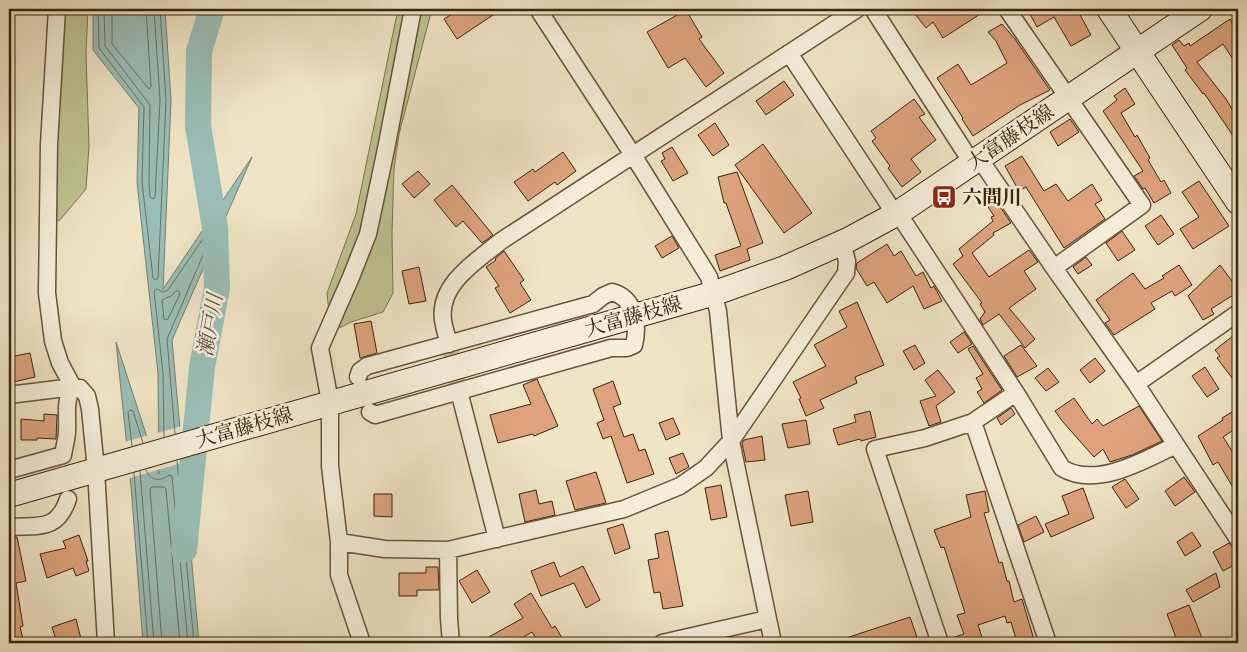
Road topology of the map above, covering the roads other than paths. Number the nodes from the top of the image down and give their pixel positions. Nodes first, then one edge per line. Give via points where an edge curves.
1 (57, 9) edge
2 (413, 9) edge
3 (538, 9) edge
4 (857, 9) edge
5 (873, 9) edge
6 (1007, 9) edge
7 (1108, 9) edge
8 (1200, 9) edge
9 (1136, 51) junction
10 (789, 53) junction
11 (1068, 97) junction
12 (633, 155) junction
13 (976, 161) junction
14 (1238, 202) edge
15 (896, 214) junction
16 (842, 242) junction
17 (1054, 268) junction
18 (715, 294) junction
19 (1238, 313) edge
20 (635, 316) junction
21 (449, 344) junction
22 (358, 377) dead end
23 (1136, 384) junction
24 (73, 386) junction
25 (459, 391) junction
26 (1016, 393) junction
27 (9, 395) edge
28 (323, 404) junction
29 (370, 412) dead end
30 (973, 422) junction
31 (731, 440) junction
32 (1176, 445) junction
33 (102, 469) junction
34 (9, 470) edge
35 (9, 495) edge
36 (68, 499) dead end
37 (9, 527) edge
38 (1238, 539) edge
39 (496, 540) junction
40 (339, 542) junction
41 (448, 550) junction
42 (767, 619) junction
43 (106, 643) edge
44 (362, 643) edge
45 (451, 643) edge
46 (662, 643) edge
47 (773, 643) edge
48 (940, 643) edge
49 (1048, 643) edge

1 - 24 street via 48,144 47,293 53,341 60,363
2 - 28 street via 368,234 320,348
3 - 12 street
4 - 10 street
5 - 13 street
6 - 11 street
7 - 9 main road
8 - 9 main road, 大富藤枝線
9 - 11 main road, 大富藤枝線
9 - 14 main road
10 - 12 street
10 - 15 street
11 - 13 main road, 大富藤枝線
11 - 17 street via 1142,205
12 - 18 street via 710,277
12 - 21 street via 501,241 458,278 447,293 443,306
13 - 15 main road, 大富藤枝線
13 - 17 street
15 - 16 main road, 大富藤枝線
15 - 26 street
16 - 18 main road, 大富藤枝線
16 - 31 street via 847,261 846,273
17 - 23 street
18 - 20 main road, 大富藤枝線
18 - 31 street
19 - 23 street
20 - 21 street via 627,300 612,292 593,304
20 - 25 street via 636,336 634,344 627,348 610,348
20 - 28 main road, 大富藤枝線
21 - 22 street via 368,366 360,371
23 - 32 street
24 - 27 street
24 - 33 street via 87,396
24 - 34 street via 66,403 67,434 63,455
25 - 29 street via 375,415
25 - 39 street
26 - 30 street
26 - 32 street via 1062,468 1072,474 1102,474 1132,466
28 - 33 main road, 大富藤枝線
28 - 40 street
30 - 48 street via 925,438 875,449
30 - 49 street
31 - 39 street via 706,468 680,486 624,509
31 - 42 street
32 - 38 street
33 - 35 main road, 大富藤枝線
33 - 43 street
36 - 37 street via 56,520 45,525
39 - 41 street
40 - 41 street via 384,549
40 - 44 street via 340,575
41 - 45 street
42 - 46 street
42 - 47 street

